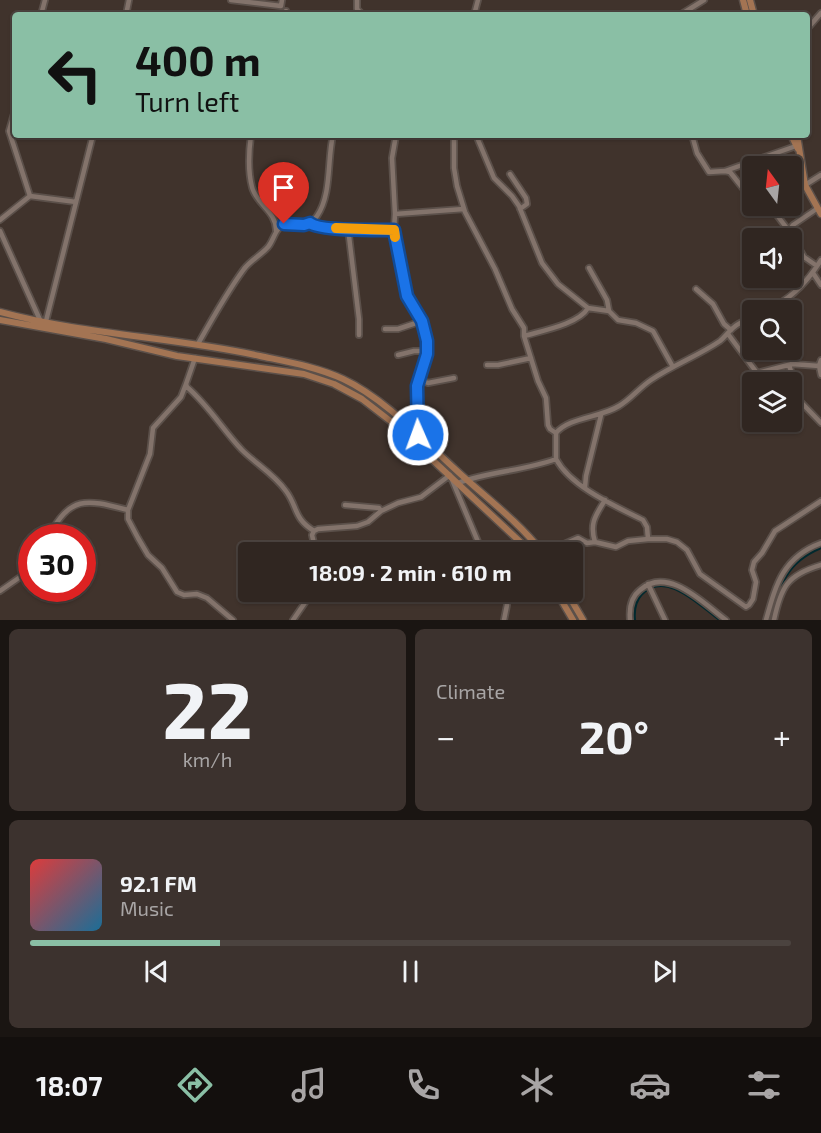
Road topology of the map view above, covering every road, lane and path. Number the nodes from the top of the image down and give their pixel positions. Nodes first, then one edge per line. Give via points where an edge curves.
1 (231, 0) edge
2 (282, 0) edge
3 (704, 0) edge
4 (685, 12) edge
5 (821, 13) edge
6 (810, 26) edge
7 (12, 120) edge
8 (9, 130) junction
9 (0, 132) edge
10 (92, 138) edge
11 (251, 138) edge
12 (333, 138) edge
13 (395, 138) edge
14 (454, 138) edge
15 (477, 138) edge
16 (694, 138) edge
17 (792, 138) edge
18 (798, 138) edge
19 (796, 146) junction
20 (801, 154) junction
21 (725, 171) junction
22 (510, 174) dead end
23 (821, 175) edge
24 (805, 185) junction
25 (742, 187) edge
26 (30, 196) junction
27 (76, 202) junction
28 (464, 209) junction
29 (520, 209) junction
30 (819, 211) edge
31 (395, 214) junction
32 (778, 216) edge
33 (0, 219) edge
34 (310, 223) junction
35 (348, 228) junction
36 (787, 228) edge
37 (791, 228) edge
38 (394, 230) junction
39 (0, 231) edge
40 (276, 231) junction
41 (802, 254) edge
42 (804, 257) joint
43 (821, 260) edge
44 (817, 266) junction
45 (590, 268) dead end
46 (813, 273) junction
47 (802, 285) edge
48 (821, 285) edge
49 (799, 288) edge
50 (696, 290) dead end
51 (783, 300) edge
52 (588, 308) junction
53 (609, 311) junction
54 (0, 312) edge
55 (0, 320) edge
56 (43, 321) junction
57 (422, 321) junction
58 (742, 322) edge
59 (385, 329) dead end
60 (729, 332) junction
61 (359, 335) dead end
62 (524, 336) junction
63 (195, 344) junction
64 (207, 346) junction
65 (427, 351) junction
66 (399, 355) dead end
67 (186, 357) junction
68 (198, 358) junction
69 (531, 358) junction
70 (821, 360) edge
71 (488, 365) dead end
72 (789, 365) junction
73 (819, 366) junction
74 (673, 367) junction
75 (756, 372) edge
76 (761, 372) edge
77 (821, 375) edge
78 (454, 378) dead end
79 (418, 379) junction
80 (186, 384) junction
81 (601, 415) junction
82 (821, 423) edge
83 (556, 433) junction
84 (418, 435) junction
85 (556, 459) junction
86 (450, 475) junction
87 (466, 480) junction
88 (458, 483) junction
89 (585, 487) junction
90 (605, 500) junction
91 (821, 501) edge
92 (345, 505) dead end
93 (128, 510) junction
94 (381, 511) junction
95 (57, 524) edge
96 (314, 531) junction
97 (648, 539) junction
98 (314, 542) edge
99 (478, 542) edge
100 (520, 542) edge
101 (534, 542) edge
102 (568, 542) edge
103 (595, 542) junction
104 (821, 543) edge
105 (821, 565) edge
106 (18, 578) edge
107 (649, 586) junction
108 (0, 591) edge
109 (305, 602) edge
110 (506, 602) edge
111 (562, 602) edge
112 (572, 602) edge
113 (232, 620) edge
114 (293, 620) edge
115 (504, 620) edge
116 (573, 620) edge
117 (583, 620) edge
118 (630, 620) edge
119 (664, 620) edge
120 (726, 620) edge
121 (766, 620) edge
122 (774, 620) edge

1 - 2 street via 281,6
3 - 4 street
5 - 6 street
7 - 8 street
8 - 9 street
8 - 26 street
10 - 27 street
11 - 40 street via 252,189 271,213
12 - 34 street via 323,205
13 - 31 street via 392,158
14 - 28 street via 454,168
15 - 29 street via 494,178
16 - 21 street via 697,153 709,172
17 - 19 main road
18 - 20 main road
19 - 20 main road
19 - 21 street
20 - 24 main road
21 - 25 street
22 - 29 street via 526,198
23 - 24 street
24 - 30 main road
26 - 27 street
26 - 33 street
27 - 56 street
28 - 31 street
28 - 62 street via 524,328
29 - 52 street via 542,263 558,284
30 - 37 street
31 - 38 street
32 - 36 street
34 - 35 street
34 - 40 street via 284,224
35 - 38 street
35 - 61 street
38 - 57 street via 407,296
39 - 56 street
40 - 63 street via 266,249 244,268
41 - 42 street
42 - 44 street
43 - 44 street
44 - 46 street
45 - 53 street
46 - 47 street
46 - 48 street
49 - 51 street
50 - 60 street via 713,304
52 - 53 street
52 - 62 street via 574,319
53 - 74 street via 618,320 653,331
54 - 56 main road
55 - 67 main road
56 - 63 main road
57 - 59 street
57 - 65 street
58 - 60 street
60 - 74 street via 695,357
60 - 75 street
62 - 69 street
63 - 64 main road
63 - 67 main road
64 - 68 main road
64 - 84 main road via 284,361 344,380 375,398
65 - 66 street
65 - 79 street
67 - 68 main road
68 - 80 street
68 - 86 main road via 304,374 334,384 393,423
69 - 71 street
69 - 83 street via 548,402 548,425
70 - 73 street
72 - 73 street
72 - 76 street
72 - 82 street via 795,396
73 - 77 street
74 - 81 street
78 - 79 street via 428,383
79 - 84 street
80 - 93 street via 181,397 153,428 150,454
80 - 96 street via 243,451 286,491 300,521
81 - 83 street via 568,423
81 - 89 street
83 - 85 street
84 - 87 main road
85 - 87 street
85 - 89 street
86 - 88 main road
86 - 94 street via 421,496
86 - 99 street
87 - 88 street
87 - 101 main road
88 - 100 main road
89 - 90 street
90 - 97 street via 643,520
90 - 103 street via 593,519
91 - 97 street via 775,531 754,562 753,599 746,607 700,574 687,550 677,542
92 - 94 street
93 - 95 street via 84,502 66,510
93 - 113 street via 128,519 148,555 177,592 207,598
94 - 96 street via 357,526
96 - 98 street
97 - 103 street via 616,547
102 - 103 street via 578,538
104 - 121 street via 789,563 778,581
105 - 122 street via 792,578 784,587
106 - 108 street
107 - 118 street via 632,599
107 - 119 street
107 - 120 street via 675,584
109 - 114 street
110 - 115 street
111 - 116 main road
112 - 117 main road

